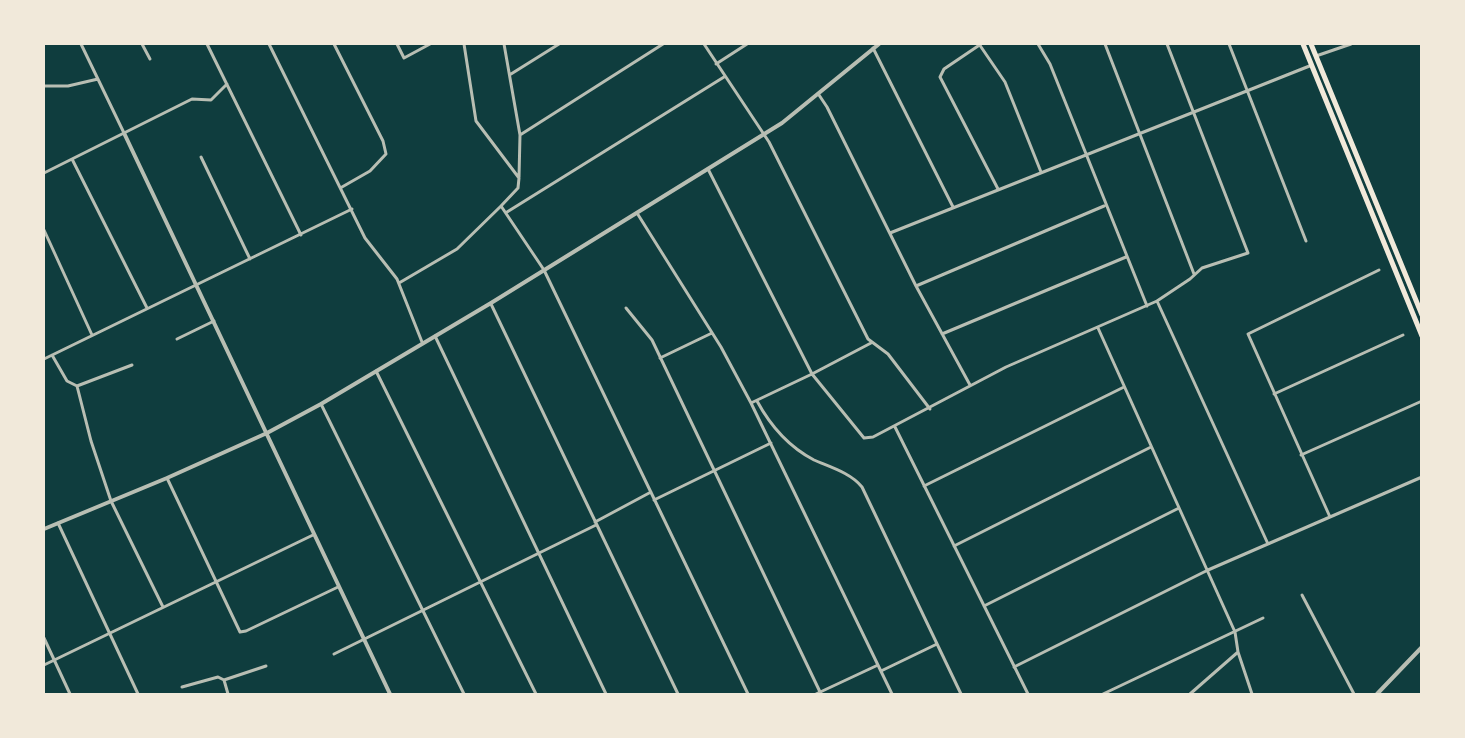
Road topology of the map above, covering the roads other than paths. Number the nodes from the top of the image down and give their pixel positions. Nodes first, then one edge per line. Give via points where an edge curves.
1 (81, 44) edge
2 (142, 44) edge
3 (207, 44) edge
4 (269, 44) edge
5 (334, 44) edge
6 (397, 44) edge
7 (430, 44) edge
8 (464, 44) edge
9 (504, 44) edge
10 (559, 44) edge
11 (663, 44) edge
12 (704, 44) edge
13 (747, 44) edge
14 (879, 44) edge
15 (980, 44) edge
16 (1038, 44) edge
17 (1105, 44) edge
18 (1167, 44) edge
19 (1229, 44) edge
20 (1303, 44) edge
21 (1311, 44) edge
22 (1351, 44) edge
23 (873, 48) junction
24 (1316, 56) junction
25 (150, 59) dead end
26 (716, 64) junction
27 (1312, 65) junction
28 (511, 74) junction
29 (724, 77) junction
30 (98, 79) junction
31 (227, 84) junction
32 (44, 86) edge
33 (1248, 90) junction
34 (819, 95) junction
35 (1194, 112) junction
36 (1139, 132) junction
37 (124, 133) junction
38 (763, 134) junction
39 (520, 135) junction
40 (1086, 154) junction
41 (201, 157) dead end
42 (72, 159) junction
43 (708, 169) junction
44 (1041, 172) junction
45 (44, 173) edge
46 (519, 178) junction
47 (342, 187) junction
48 (998, 189) junction
49 (1105, 205) junction
50 (501, 206) junction
51 (953, 207) junction
52 (352, 209) junction
53 (507, 212) junction
54 (637, 213) junction
55 (44, 230) edge
56 (890, 233) junction
57 (301, 235) junction
58 (1306, 241) dead end
59 (1126, 257) junction
60 (250, 259) junction
61 (544, 270) junction
62 (1379, 270) dead end
63 (1194, 274) junction
64 (399, 283) junction
65 (197, 284) junction
66 (916, 286) junction
67 (1157, 301) junction
68 (491, 303) junction
69 (1147, 306) junction
70 (147, 308) junction
71 (626, 308) dead end
72 (1422, 315) edge
73 (214, 321) junction
74 (1098, 328) junction
75 (712, 333) junction
76 (941, 334) junction
77 (93, 335) junction
78 (1403, 335) dead end
79 (435, 336) junction
80 (1422, 336) edge
81 (177, 339) dead end
82 (422, 342) junction
83 (872, 343) junction
84 (52, 355) junction
85 (660, 357) junction
86 (44, 359) edge
87 (132, 365) dead end
88 (375, 370) junction
89 (812, 374) junction
90 (77, 386) junction
91 (969, 386) junction
92 (1125, 387) junction
93 (1274, 394) junction
94 (757, 401) junction
95 (1422, 402) edge
96 (321, 404) junction
97 (751, 404) junction
98 (930, 409) junction
99 (895, 427) junction
100 (267, 433) junction
101 (771, 443) junction
102 (1152, 447) junction
103 (1301, 455) junction
104 (713, 471) junction
105 (1422, 477) edge
106 (167, 478) junction
107 (924, 486) junction
108 (651, 492) junction
109 (654, 500) junction
110 (111, 501) junction
111 (1179, 508) junction
112 (1330, 517) junction
113 (58, 524) junction
114 (595, 524) junction
115 (44, 529) edge
116 (313, 535) junction
117 (1268, 544) junction
118 (954, 546) junction
119 (538, 555) junction
120 (1208, 570) junction
121 (215, 581) junction
122 (480, 584) junction
123 (338, 586) junction
124 (1302, 595) dead end
125 (984, 606) junction
126 (163, 608) junction
127 (423, 611) junction
128 (1263, 618) dead end
129 (1235, 632) junction
130 (109, 633) junction
131 (44, 638) edge
132 (364, 640) junction
133 (937, 644) junction
134 (1422, 646) edge
135 (1238, 651) junction
136 (334, 654) dead end
137 (54, 660) junction
138 (44, 665) edge
139 (878, 665) junction
140 (266, 666) dead end
141 (1014, 667) junction
142 (881, 671) junction
143 (224, 680) junction
144 (182, 687) dead end
145 (821, 693) edge
146 (70, 694) edge
147 (138, 694) edge
148 (228, 694) edge
149 (388, 694) edge
150 (464, 694) edge
151 (536, 694) edge
152 (606, 694) edge
153 (678, 694) edge
154 (748, 694) edge
155 (816, 694) edge
156 (892, 694) edge
157 (961, 694) edge
158 (1028, 694) edge
159 (1102, 694) edge
160 (1191, 694) edge
161 (1251, 694) edge
162 (1354, 694) edge
163 (1377, 694) edge

1 - 30 street
2 - 25 street
3 - 31 street
4 - 47 street
5 - 47 street via 386,154 370,171
6 - 7 street via 404,58
8 - 46 street via 476,121
9 - 28 street
10 - 28 street
11 - 39 street
12 - 26 street
13 - 26 street
14 - 23 street
15 - 44 street via 1005,82
15 - 48 street via 944,69 940,77
16 - 40 street
17 - 36 street
18 - 35 street
19 - 33 street
20 - 27 highway
21 - 24 highway
22 - 24 street
23 - 34 street
23 - 51 street
24 - 72 highway
26 - 29 street
27 - 33 street
27 - 80 highway
28 - 39 street
29 - 38 street
29 - 53 street
30 - 32 street via 68,86
30 - 37 street
31 - 37 street via 211,100 192,99
31 - 57 street
33 - 35 street
33 - 58 street
34 - 38 street
34 - 56 street
35 - 36 street
35 - 63 street via 1248,254
36 - 40 street
36 - 63 street
37 - 42 street
37 - 65 street
38 - 43 street
38 - 83 street
39 - 46 street
40 - 44 street
40 - 49 street
41 - 60 street
42 - 45 street
42 - 70 street
43 - 54 street
43 - 89 street
44 - 48 street
46 - 50 street via 519,188
47 - 52 street
48 - 51 street
49 - 59 street
49 - 66 street
50 - 53 street
50 - 64 street via 457,249
51 - 56 street
52 - 57 street
52 - 64 street via 365,238
53 - 61 street
54 - 61 street
54 - 75 street
55 - 77 street
56 - 66 street
57 - 60 street
59 - 69 street
59 - 76 street
60 - 65 street
61 - 68 street
61 - 108 street
62 - 93 street via 1252,331 1248,336
63 - 67 street
64 - 82 street
65 - 70 street
65 - 73 street
66 - 76 street
67 - 69 street
67 - 117 street
68 - 79 street
68 - 114 street
69 - 74 street
70 - 77 street
71 - 85 street
73 - 81 street
73 - 100 street
74 - 91 street
74 - 92 street
75 - 85 street
75 - 97 street
76 - 91 street
77 - 84 street
78 - 93 street
79 - 82 street
79 - 119 street
82 - 88 street
83 - 89 street
83 - 98 street via 888,354
84 - 86 street
84 - 90 street via 68,381
85 - 104 street
87 - 90 street
88 - 96 street
88 - 122 street
89 - 94 street
89 - 99 street via 864,438
90 - 110 street
91 - 98 street
92 - 102 street
92 - 107 street
93 - 103 street
94 - 97 street
94 - 133 street via 792,445 852,477 862,487
95 - 103 street
96 - 100 street
96 - 127 street
97 - 101 street
98 - 99 street
99 - 107 street
100 - 106 street
100 - 116 street
101 - 104 street
101 - 139 street
102 - 111 street
102 - 118 street
103 - 112 street
104 - 109 street
104 - 145 street
105 - 112 street
106 - 110 street
106 - 121 street
107 - 118 street
108 - 109 street
108 - 114 street
109 - 154 street
110 - 113 street
110 - 126 street
111 - 120 street
111 - 125 street
112 - 117 street
113 - 115 street
113 - 130 street
114 - 119 street
114 - 153 street
116 - 121 street
116 - 123 street
117 - 120 street
118 - 125 street
119 - 122 street
119 - 152 street
120 - 129 street
120 - 141 street
121 - 123 street via 242,632
121 - 126 street
122 - 127 street
122 - 151 street
123 - 132 street
124 - 162 street
125 - 141 street
126 - 130 street
127 - 132 street
127 - 150 street
128 - 129 street
129 - 135 street
129 - 159 street
130 - 137 street
130 - 147 street
131 - 137 street
132 - 136 street
132 - 149 street
133 - 142 street
133 - 157 street
134 - 163 street
135 - 160 street
135 - 161 street
137 - 138 street
137 - 146 street
139 - 142 street
139 - 145 street
140 - 143 street
141 - 158 street
142 - 156 street
143 - 144 street via 218,676
143 - 148 street
145 - 155 street

